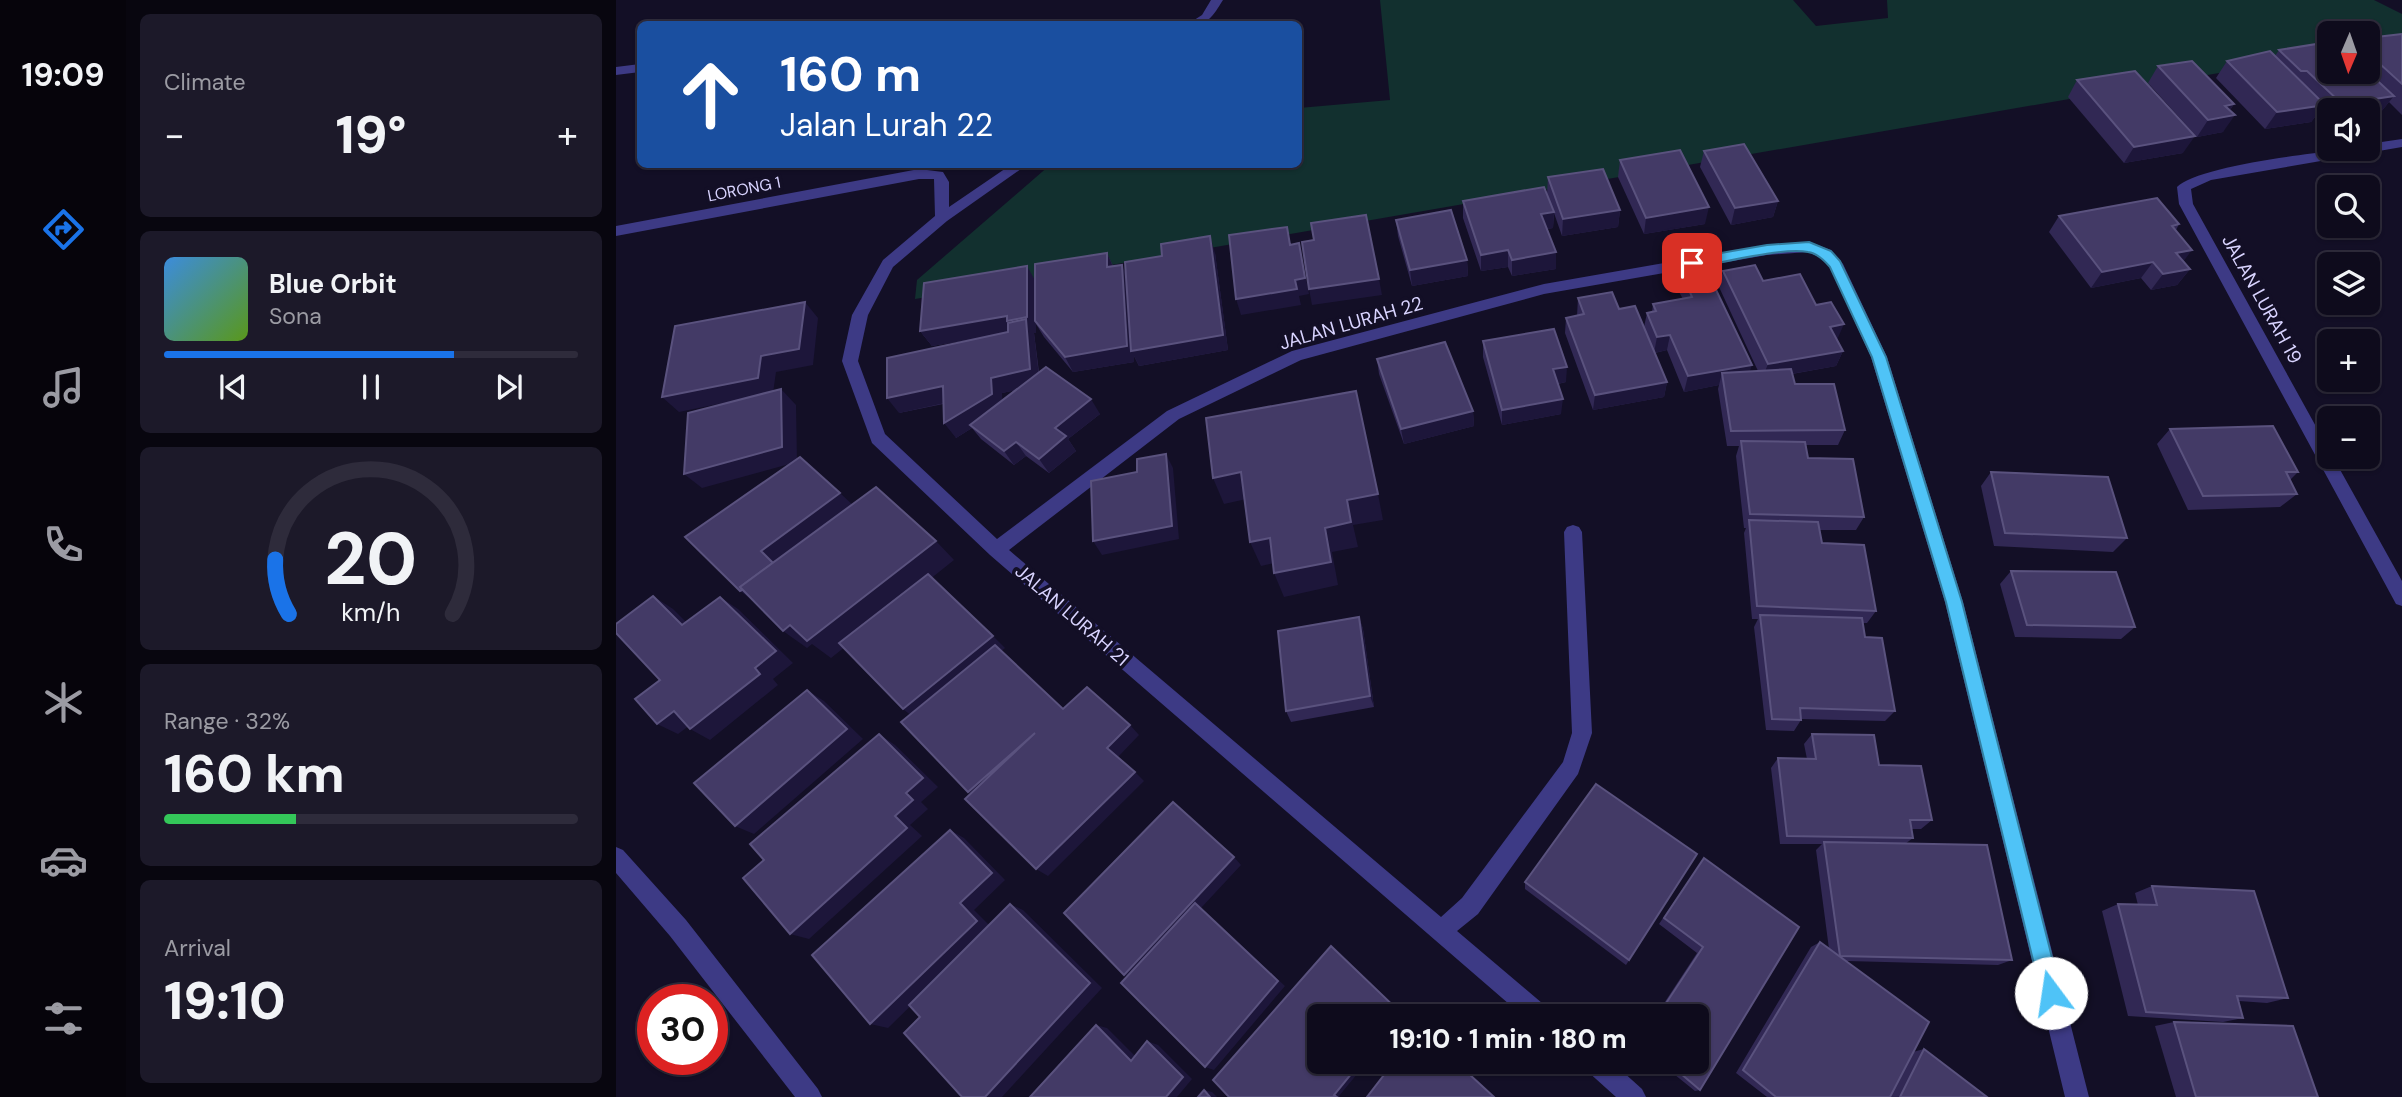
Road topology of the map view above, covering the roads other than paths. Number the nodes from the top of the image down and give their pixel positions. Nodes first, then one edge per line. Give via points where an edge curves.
1 (1217, 0) edge
2 (1198, 21) edge
3 (637, 68) edge
4 (616, 71) edge
5 (2402, 143) edge
6 (1016, 168) edge
7 (942, 218) junction
8 (616, 231) edge
9 (1573, 532) dead end
10 (996, 550) junction
11 (2402, 598) edge
12 (616, 857) edge
13 (1441, 931) junction
14 (1526, 1004) edge
15 (1608, 1074) edge
16 (810, 1097) edge
17 (1634, 1097) edge
18 (2077, 1097) edge

1 - 2 street
3 - 4 street
5 - 11 street, JALAN LURAH 19 via 2208,176 2184,187 2186,204
6 - 7 street, JALAN LURAH 21
7 - 8 street, LORONG 1 via 942,182 938,175 919,174
7 - 10 street, JALAN LURAH 21 via 888,264 860,315 850,361 878,438
9 - 13 street via 1582,733 1572,767 1470,906
10 - 13 street, JALAN LURAH 21
10 - 18 street, JALAN LURAH 22 via 1173,415 1297,355 1544,289 1767,250 1809,247 1826,254 1836,264 1879,357 1954,602
12 - 16 street via 678,928
13 - 14 street, JALAN LURAH 21
15 - 17 street

